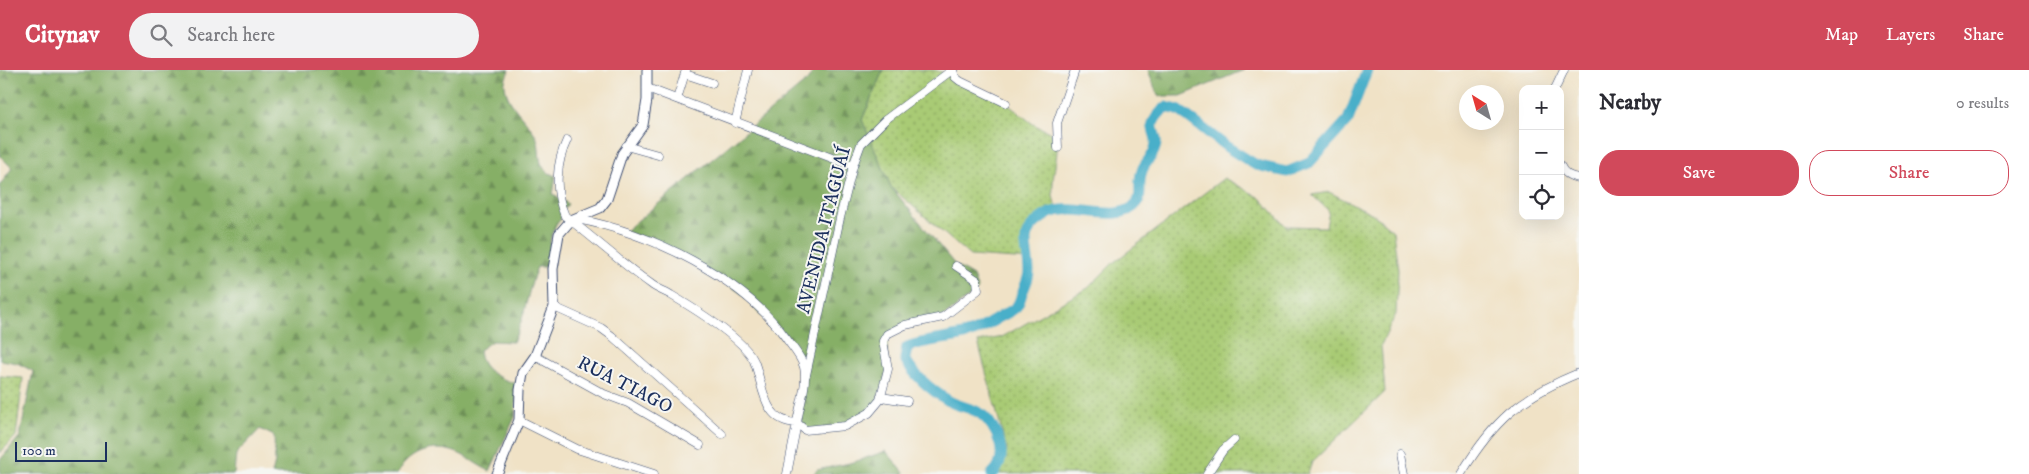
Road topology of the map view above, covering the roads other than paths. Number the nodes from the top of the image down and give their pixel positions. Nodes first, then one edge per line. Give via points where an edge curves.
1 (647, 70) edge
2 (748, 70) edge
3 (952, 70) edge
4 (1075, 70) edge
5 (1564, 70) edge
6 (685, 72) edge
7 (712, 83) dead end
8 (1558, 85) edge
9 (647, 88) junction
10 (677, 98) junction
11 (1006, 103) dead end
12 (735, 123) junction
13 (567, 140) dead end
14 (626, 146) junction
15 (1058, 148) dead end
16 (658, 155) dead end
17 (852, 166) junction
18 (1564, 172) edge
19 (1579, 178) edge
20 (574, 220) junction
21 (956, 266) dead end
22 (554, 308) junction
23 (535, 356) junction
24 (1579, 373) edge
25 (805, 379) junction
26 (881, 397) junction
27 (907, 401) dead end
28 (519, 420) junction
29 (797, 424) junction
30 (722, 434) dead end
31 (1234, 440) dead end
32 (700, 445) dead end
33 (1400, 454) dead end
34 (497, 474) edge
35 (654, 474) edge
36 (787, 474) edge
37 (1207, 474) edge
38 (1404, 474) edge
39 (1461, 474) edge

1 - 9 street
2 - 12 street
3 - 11 street via 960,81
3 - 17 street, AVENIDA ITAGUAÍ via 885,120 861,144
4 - 15 street via 1057,122
5 - 8 street
6 - 7 street
6 - 10 street
9 - 10 street
9 - 14 street via 643,125
10 - 12 street
12 - 17 street
13 - 20 street via 560,154 559,202 565,216
14 - 16 street
14 - 20 street via 607,199 600,208
17 - 25 street, AVENIDA ITAGUAÍ
18 - 19 street
20 - 22 street via 564,226 556,243
20 - 25 street via 625,231 682,255 742,292 780,330 800,357
20 - 29 street via 653,286 742,344 754,361 761,387 776,417 783,423
21 - 26 street via 977,280 978,290 943,317 906,324 887,334 884,341 888,369
22 - 23 street
22 - 30 street via 612,336
23 - 28 street via 524,373
23 - 32 street, RUA TIAGO via 604,394 628,403
24 - 39 street via 1548,386 1513,408 1479,446
25 - 29 street, AVENIDA ITAGUAÍ
26 - 27 street
26 - 29 street via 869,413 845,426 805,430
28 - 34 street
28 - 35 street via 577,449
29 - 36 street
31 - 37 street
33 - 38 street

